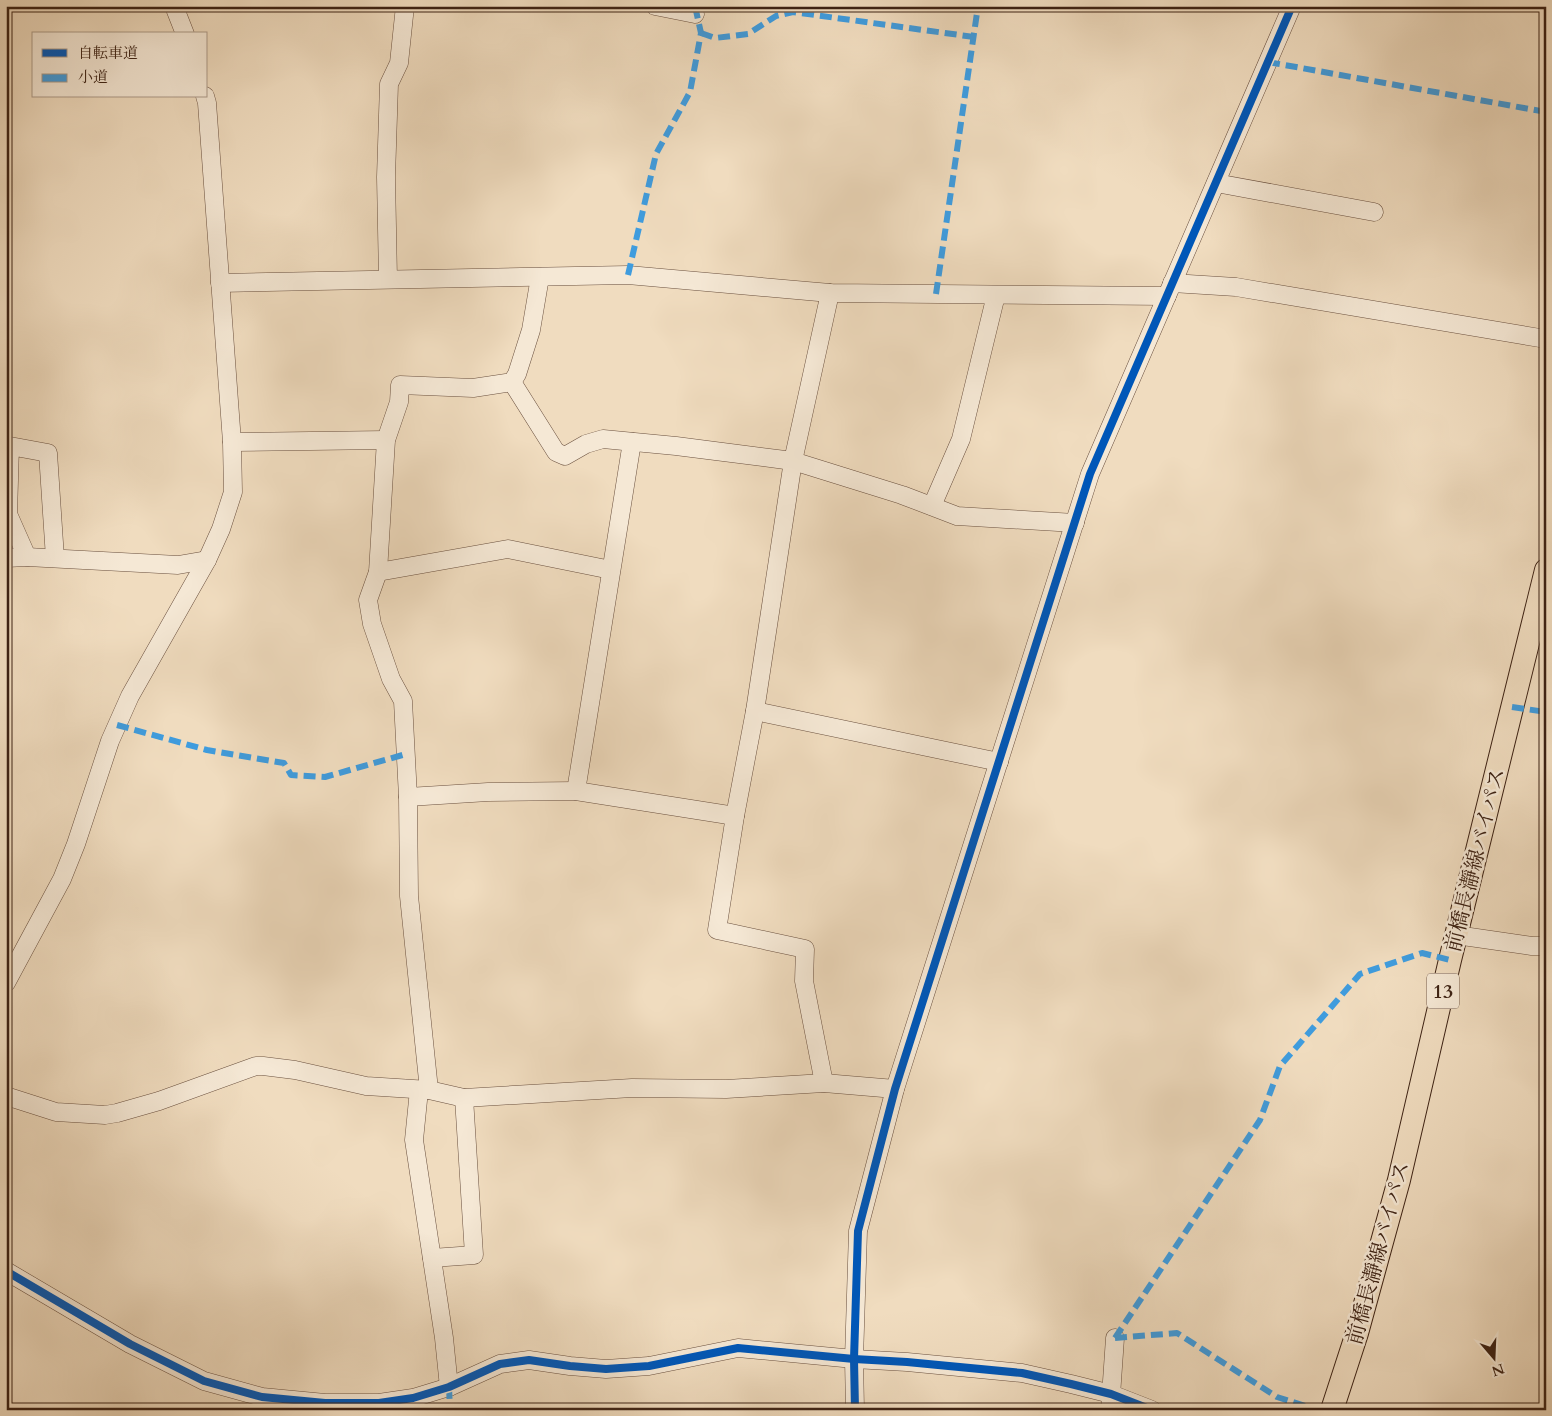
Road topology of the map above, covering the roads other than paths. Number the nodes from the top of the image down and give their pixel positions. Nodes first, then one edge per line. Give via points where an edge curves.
1 (174, 6) edge
2 (405, 6) edge
3 (655, 6) edge
4 (1292, 6) edge
5 (695, 14) dead end
6 (185, 32) edge
7 (206, 98) edge
8 (1216, 183) junction
9 (1374, 212) dead end
10 (540, 277) junction
11 (388, 279) junction
12 (220, 283) junction
13 (1170, 289) junction
14 (830, 293) junction
15 (996, 294) junction
16 (1546, 339) edge
17 (512, 382) junction
18 (386, 440) junction
19 (232, 442) junction
20 (632, 442) junction
21 (793, 461) junction
22 (932, 506) junction
23 (1075, 523) junction
24 (27, 557) junction
25 (6, 558) edge
26 (55, 558) junction
27 (207, 560) junction
28 (611, 570) junction
29 (1546, 570) edge
30 (378, 572) junction
31 (755, 711) junction
32 (999, 762) junction
33 (576, 791) junction
34 (408, 797) junction
35 (735, 816) junction
36 (1456, 935) junction
37 (1546, 946) edge
38 (6, 983) edge
39 (824, 1083) junction
40 (895, 1089) junction
41 (424, 1090) junction
42 (6, 1096) edge
43 (464, 1098) junction
44 (432, 1258) junction
45 (6, 1271) edge
46 (1115, 1338) dead end
47 (854, 1359) junction
48 (449, 1387) junction
49 (1110, 1402) edge
50 (855, 1410) edge
51 (1152, 1410) edge
52 (1332, 1410) edge

1 - 6 street
2 - 11 street via 399,63 389,84 386,177
3 - 5 street
4 - 8 street
7 - 12 street
8 - 9 street
8 - 13 street
10 - 11 street
10 - 14 street via 628,275
10 - 17 street via 531,330
11 - 12 street
12 - 19 street
13 - 15 street
13 - 16 street via 1236,287
13 - 23 street via 1090,474
14 - 15 street
14 - 21 street
15 - 22 street via 960,439
17 - 18 street via 473,388 400,385 399,402
17 - 20 street via 556,452 566,456 586,444 603,439
18 - 19 street
18 - 30 street
19 - 27 street via 233,492 222,529
20 - 21 street
20 - 28 street
21 - 22 street
21 - 31 street
22 - 23 street via 957,516
23 - 32 street
24 - 25 street
24 - 26 street
24 - 26 street via 8,514 10,446 48,453
26 - 27 street via 178,565
27 - 38 street via 130,696 110,741 62,878
28 - 30 street via 508,549
28 - 33 street
29 - 36 main road, 前橋長瀞線バイパス / 13
30 - 34 street via 368,600 372,624 391,679 403,701
31 - 32 street
31 - 35 street
32 - 40 street
33 - 34 street
33 - 35 street
34 - 41 street via 409,896
35 - 39 street via 718,930 805,948 804,982
36 - 37 street
36 - 52 main road, 前橋長瀞線バイパス / 13 via 1389,1218
39 - 40 street
39 - 43 street via 726,1089 632,1088
40 - 47 street via 858,1232
41 - 42 street via 366,1086 295,1070 256,1066 117,1113 56,1112
41 - 43 street
41 - 44 street via 414,1140
43 - 44 street via 474,1255
44 - 48 street
45 - 48 street via 130,1344 204,1381 262,1397 379,1403 413,1398
46 - 49 street
47 - 48 street via 738,1348 648,1366 606,1369 529,1360 500,1364
47 - 49 street via 1022,1373 1071,1384
47 - 50 street
49 - 51 street

